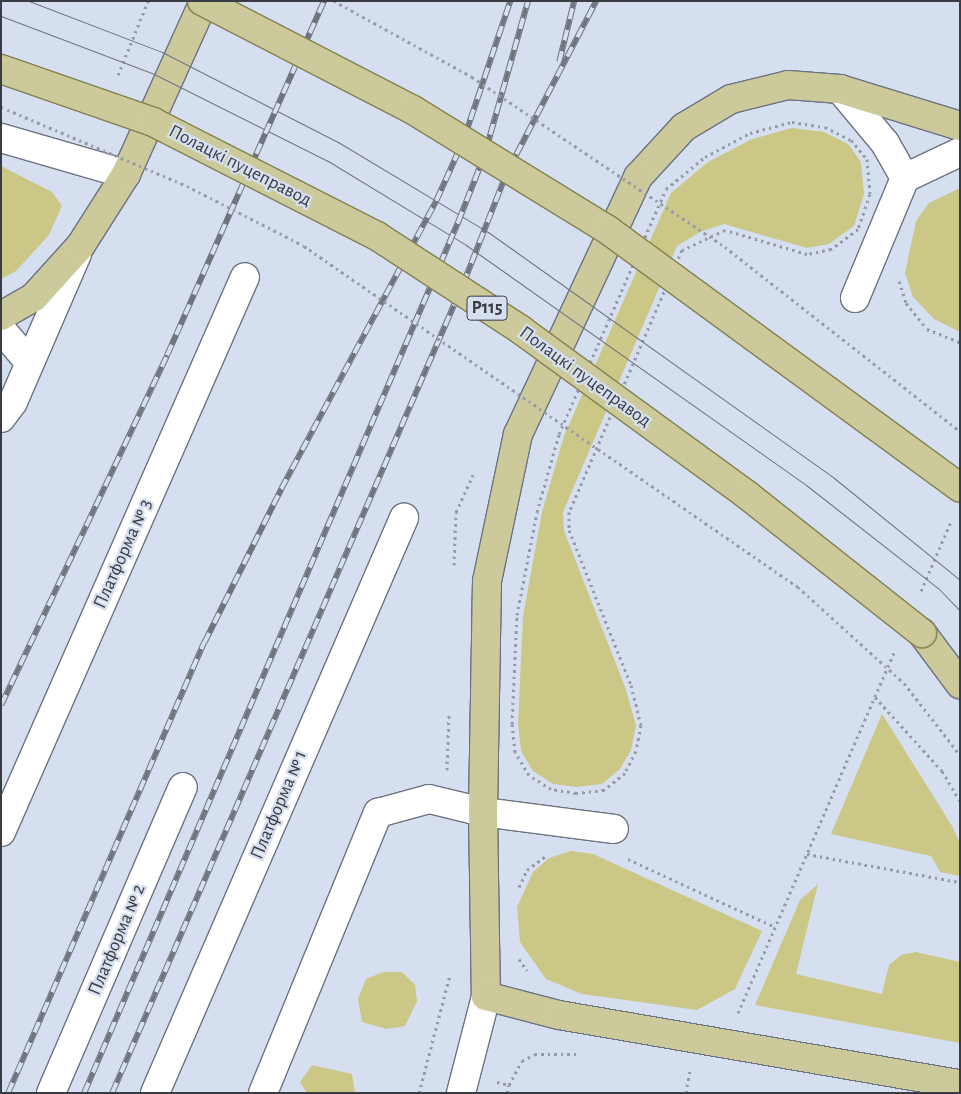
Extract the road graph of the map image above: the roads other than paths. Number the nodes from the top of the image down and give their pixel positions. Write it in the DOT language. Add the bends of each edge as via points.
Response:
graph roads {
  1 [pos="203,1"];
  2 [pos="1,69"];
  3 [pos="840,89"];
  4 [pos="960,126"];
  5 [pos="2,139"];
  6 [pos="960,152"];
  7 [pos="126,174"];
  8 [pos="905,178"];
  9 [pos="81,245"];
  10 [pos="245,277"];
  11 [pos="855,298"];
  12 [pos="1,316"];
  13 [pos="1,329"];
  14 [pos="28,360"];
  15 [pos="1,418"];
  16 [pos="958,499"];
  17 [pos="404,518"];
  18 [pos="960,684"];
  19 [pos="184,787"];
  20 [pos="483,812"];
  21 [pos="614,829"];
  22 [pos="1,832"];
  23 [pos="486,996"];
  24 [pos="463,1083"];
  25 [pos="960,1084"];
  26 [pos="51,1093"];
  27 [pos="155,1093"];
  28 [pos="263,1093"];
  1 -- 7 [label="main road"];
  1 -- 16 [label="main road, bridge" via="413,110 608,230"];
  2 -- 18 [label="main road, Полацкі пуцеправод / Р115, bridge" via="153,122 376,236 529,336 747,495 922,633"];
  3 -- 4 [label="main road"];
  3 -- 8 [label="street" via="885,142"];
  3 -- 20 [label="main road" via="788,84 730,99 684,127 638,177 518,434 487,581"];
  5 -- 7 [label="street"];
  6 -- 8 [label="street"];
  7 -- 9 [label="main road"];
  8 -- 11 [label="street"];
  9 -- 12 [label="main road" via="34,297"];
  9 -- 14 [label="street"];
  10 -- 22 [label="street, Платформа № 3"];
  13 -- 14 [label="street"];
  14 -- 15 [label="street" via="13,402"];
  17 -- 27 [label="street, Платформа № 1"];
  19 -- 26 [label="street, Платформа № 2"];
  20 -- 21 [label="street"];
  20 -- 23 [label="main road"];
  20 -- 28 [label="street" via="429,798 378,813"];
  23 -- 24 [label="street"];
  23 -- 25 [label="main road" via="559,1014"];
}
